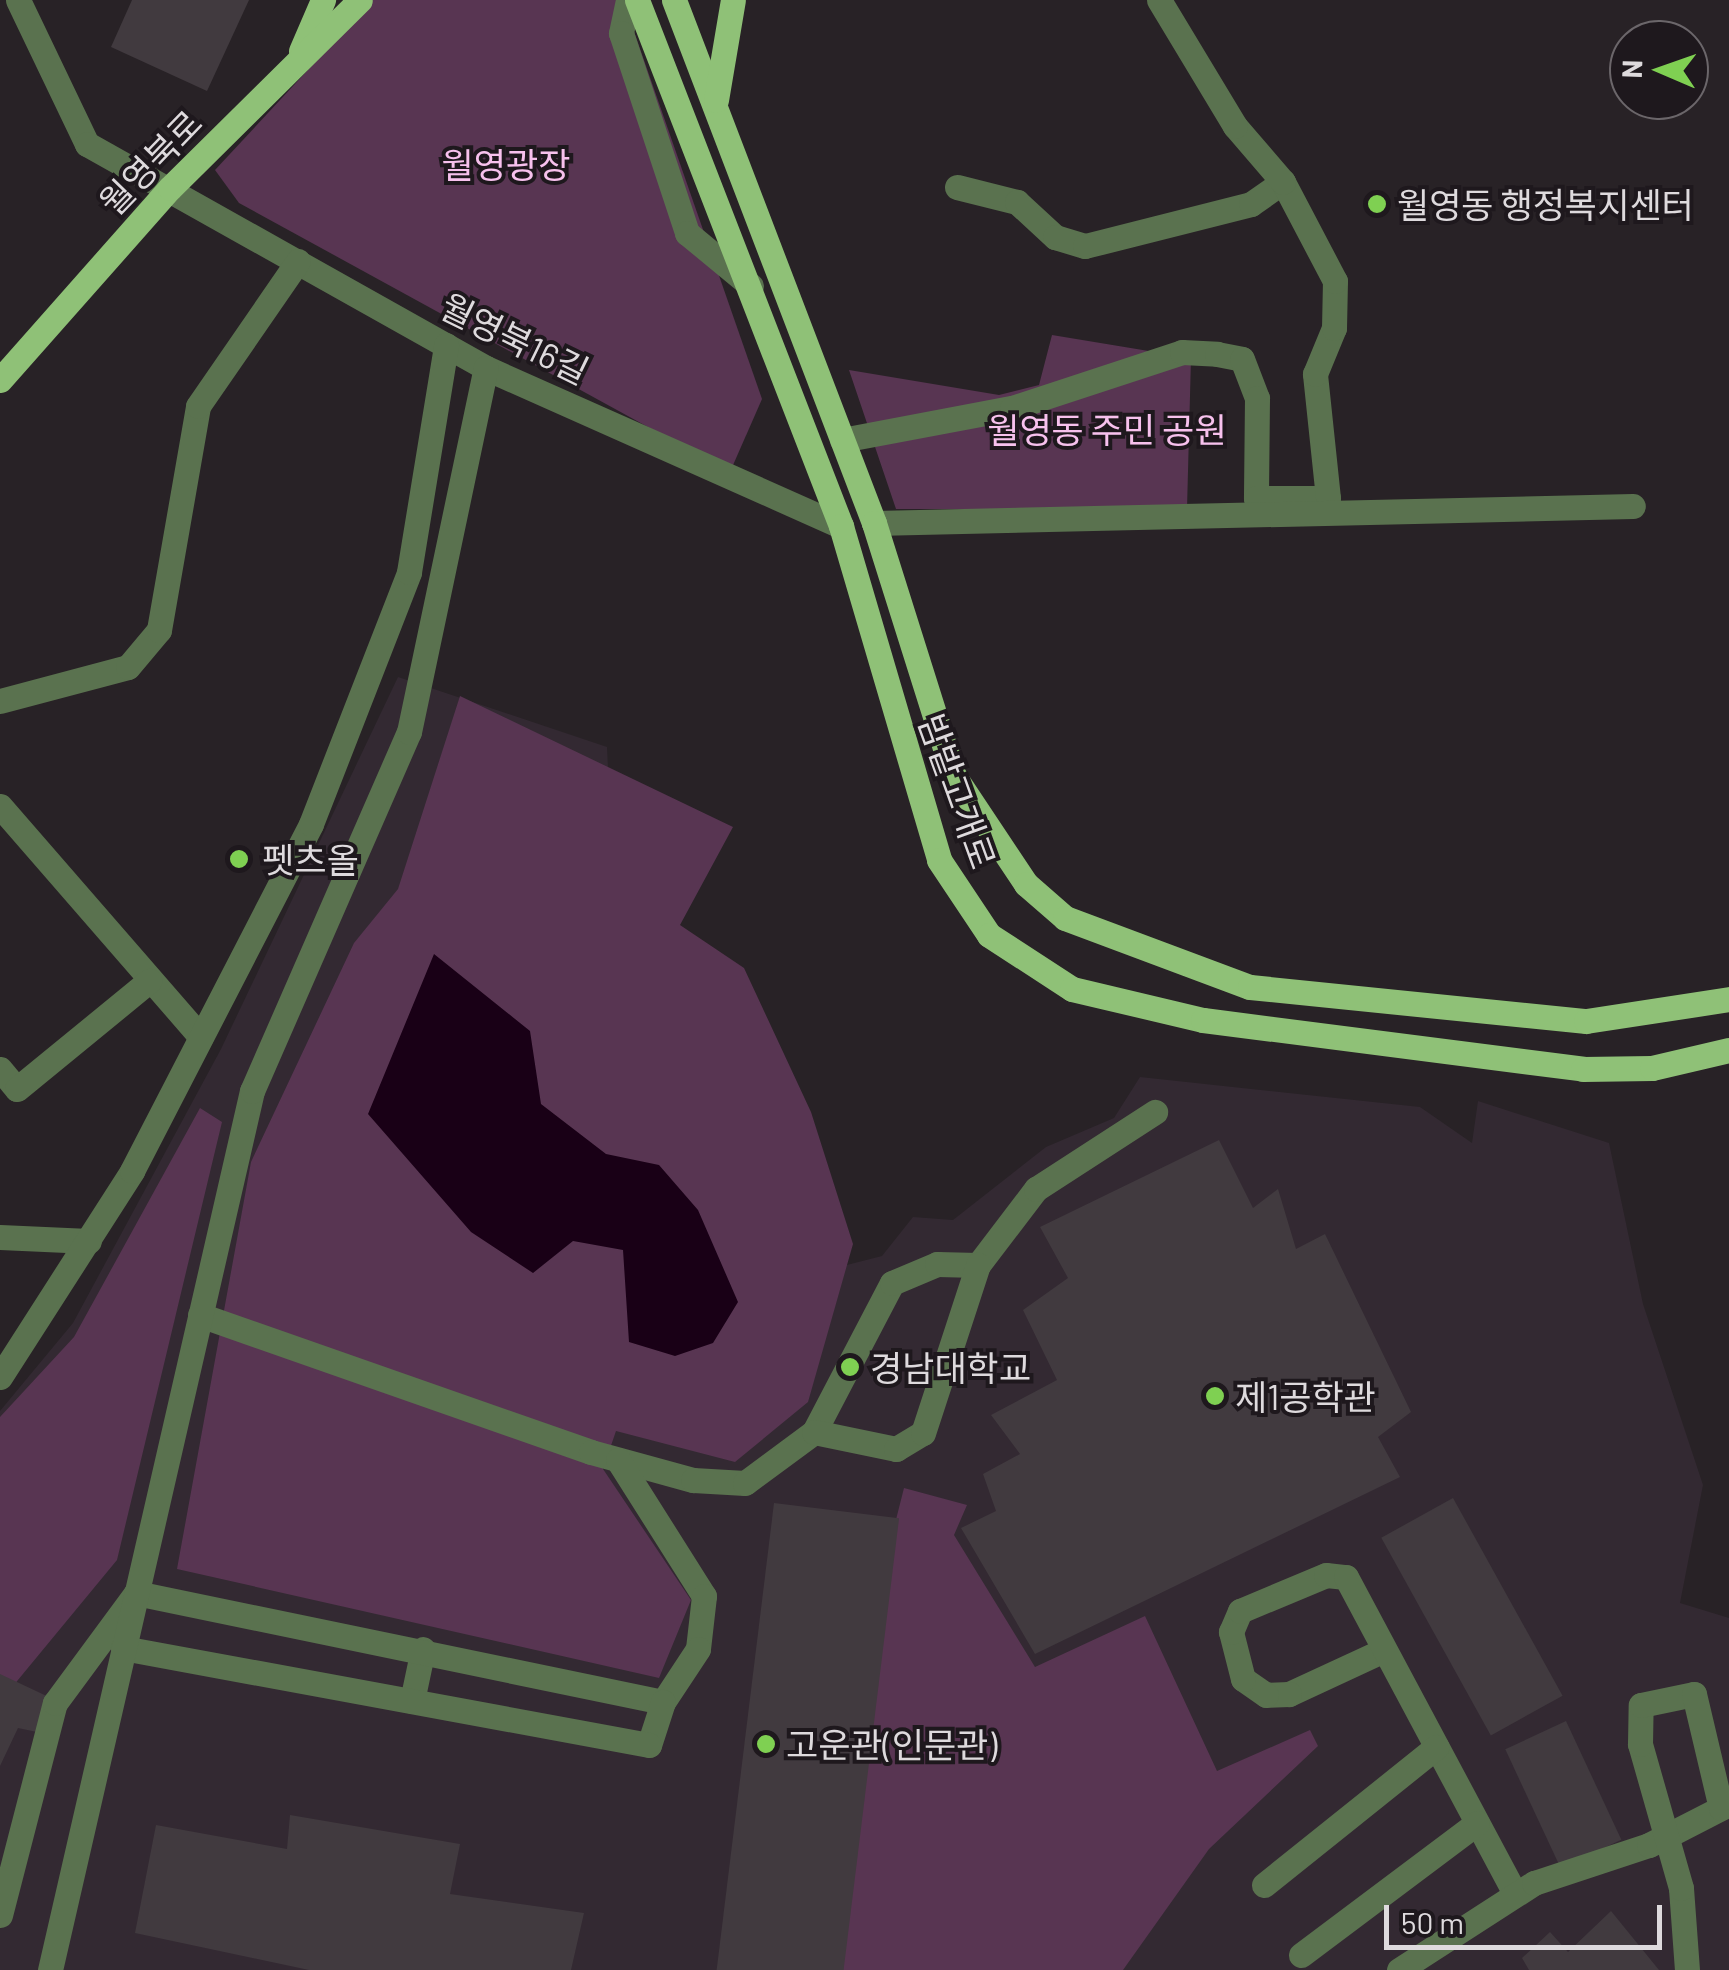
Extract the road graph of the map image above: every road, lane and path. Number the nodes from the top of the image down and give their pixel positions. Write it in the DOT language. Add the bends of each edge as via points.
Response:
graph roads {
  1 [pos="18,0"];
  2 [pos="322,0"];
  3 [pos="360,0"];
  4 [pos="628,0"];
  5 [pos="637,0"];
  6 [pos="674,0"];
  7 [pos="733,0"];
  8 [pos="1159,0"];
  9 [pos="296,63"];
  10 [pos="715,104"];
  11 [pos="1283,182"];
  12 [pos="957,187"];
  13 [pos="170,188"];
  14 [pos="298,261"];
  15 [pos="751,286"];
  16 [pos="446,345"];
  17 [pos="486,368"];
  18 [pos="0,380"];
  19 [pos="842,440"];
  20 [pos="1633,506"];
  21 [pos="874,523"];
  22 [pos="841,526"];
  23 [pos="0,701"];
  24 [pos="0,806"];
  25 [pos="149,982"];
  26 [pos="1729,999"];
  27 [pos="201,1037"];
  28 [pos="1729,1050"];
  29 [pos="5,1088"];
  30 [pos="1154,1112"];
  31 [pos="0,1237"];
  32 [pos="89,1242"];
  33 [pos="978,1266"];
  34 [pos="200,1316"];
  35 [pos="0,1378"];
  36 [pos="814,1432"];
  37 [pos="618,1460"];
  38 [pos="136,1592"];
  39 [pos="123,1648"];
  40 [pos="423,1649"];
  41 [pos="1384,1650"];
  42 [pos="412,1700"];
  43 [pos="663,1702"];
  44 [pos="1436,1748"];
  45 [pos="1725,1806"];
  46 [pos="1477,1823"];
  47 [pos="1668,1836"];
  48 [pos="1264,1885"];
  49 [pos="1515,1894"];
  50 [pos="0,1915"];
  51 [pos="1301,1955"];
  52 [pos="50,1970"];
  53 [pos="1399,1970"];
  54 [pos="1687,1970"];
  1 -- 13 [label="street, 월영북16길" via="87,144"];
  2 -- 9 [label="main road"];
  3 -- 9 [label="main road, 월영북로"];
  4 -- 15 [label="street" via="621,33 687,233"];
  5 -- 15 [label="main road, 밤밭고개로"];
  6 -- 10 [label="main road, 밤밭고개로"];
  7 -- 10 [label="main road"];
  8 -- 11 [label="street" via="1235,126"];
  9 -- 13 [label="main road, 월영북로"];
  10 -- 19 [label="main road, 밤밭고개로"];
  11 -- 12 [label="street" via="1251,204 1085,246 1056,238 1017,202"];
  11 -- 19 [label="street" via="1335,280 1334,328 1316,374 1328,498 1256,498 1257,398 1242,360 1217,354 1182,352 1012,408"];
  13 -- 14 [label="street, 월영북16길"];
  13 -- 18 [label="main road, 월영북로"];
  14 -- 16 [label="street, 월영북16길"];
  14 -- 23 [label="street" via="198,406 159,630 128,667"];
  15 -- 22 [label="main road, 밤밭고개로"];
  16 -- 17 [label="street, 월영북16길"];
  16 -- 27 [label="street" via="409,572 311,824"];
  17 -- 22 [label="street, 월영북16길"];
  17 -- 34 [label="street" via="409,732 252,1091"];
  19 -- 21 [label="main road, 밤밭고개로"];
  20 -- 21 [label="street"];
  21 -- 26 [label="main road, 밤밭고개로" via="954,776 1026,884 1065,918 1250,986 1586,1022"];
  22 -- 28 [label="main road, 밤밭고개로" via="938,860 989,935 1048,976 1203,1020 1583,1069 1652,1068"];
  24 -- 25 [label="street"];
  25 -- 27 [label="street"];
  25 -- 29 [label="street"];
  27 -- 32 [label="street"];
  30 -- 33 [label="street" via="1036,1189"];
  31 -- 32 [label="street"];
  32 -- 35 [label="street"];
  33 -- 36 [label="street" via="937,1264 876,1300"];
  33 -- 36 [label="street" via="923,1434 896,1449"];
  34 -- 37 [label="street"];
  34 -- 38 [label="street"];
  36 -- 37 [label="street" via="746,1483 693,1480"];
  37 -- 43 [label="street" via="704,1596 698,1648"];
  38 -- 39 [label="street"];
  38 -- 40 [label="street"];
  38 -- 50 [label="street" via="55,1703"];
  39 -- 42 [label="street"];
  39 -- 52 [label="street"];
  40 -- 42 [label="street"];
  40 -- 43 [label="street"];
  41 -- 41 [label="street" via="1289,1694 1266,1694 1244,1679 1231,1632 1240,1612 1337,1572"];
  41 -- 44 [label="street"];
  42 -- 43 [label="street" via="649,1745"];
  44 -- 46 [label="street"];
  44 -- 48 [label="street"];
  45 -- 47 [label="street"];
  45 -- 47 [label="street" via="1694,1694 1641,1705 1640,1744"];
  46 -- 49 [label="street"];
  46 -- 51 [label="street"];
  47 -- 49 [label="street"];
  47 -- 54 [label="street"];
  49 -- 53 [label="street"];
}
